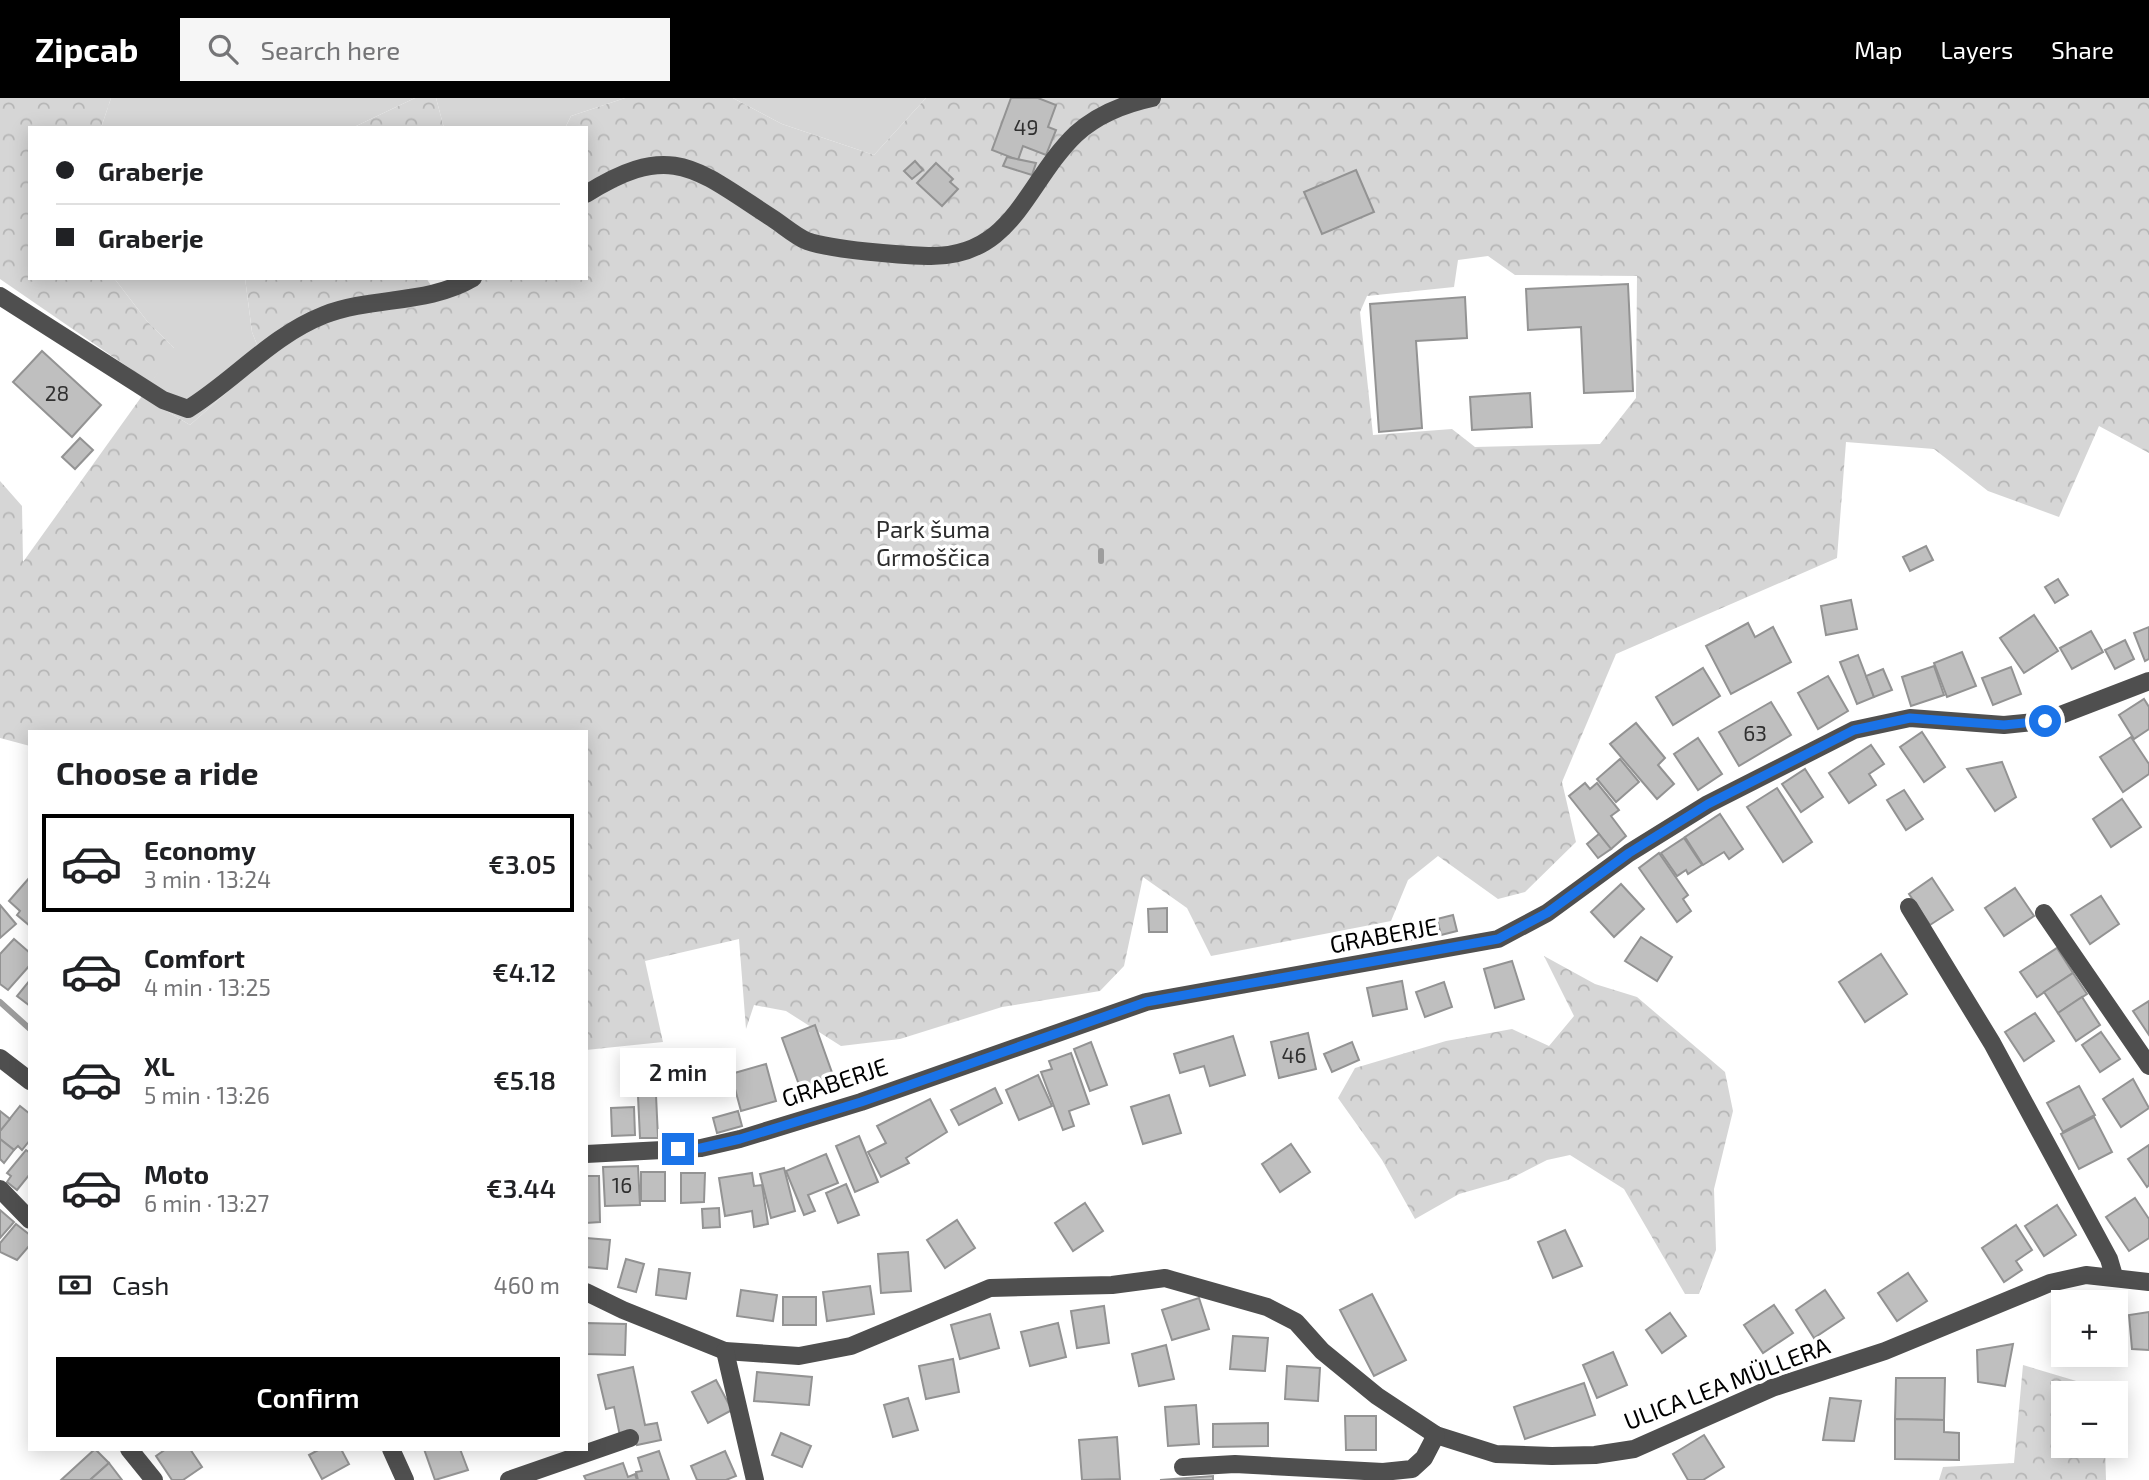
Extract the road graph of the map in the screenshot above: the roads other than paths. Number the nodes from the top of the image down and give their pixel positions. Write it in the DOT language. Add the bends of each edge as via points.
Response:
graph roads {
  1 [pos="1152,98"];
  2 [pos="588,193"];
  3 [pos="469,280"];
  4 [pos="0,296"];
  5 [pos="2149,681"];
  6 [pos="1909,907"];
  7 [pos="2044,913"];
  8 [pos="0,1058"];
  9 [pos="2149,1066"];
  10 [pos="28,1079"];
  11 [pos="588,1154"];
  12 [pos="0,1189"];
  13 [pos="28,1218"];
  14 [pos="2114,1276"];
  15 [pos="2149,1282"];
  16 [pos="588,1293"];
  17 [pos="725,1351"];
  18 [pos="1436,1435"];
  19 [pos="629,1438"];
  20 [pos="131,1451"];
  21 [pos="392,1451"];
  22 [pos="1183,1468"];
  23 [pos="154,1480"];
  24 [pos="405,1480"];
  25 [pos="509,1480"];
  26 [pos="755,1480"];
  1 -- 2 [label="street" via="1105,113 1077,134 999,232 970,252 931,256 807,241 697,172 669,163 616,175"];
  3 -- 4 [label="street" via="420,298 326,314 250,359 188,409 163,400"];
  5 -- 11 [label="street, GRABERJE" via="2045,721 2004,725 1910,718 1854,730 1708,804 1629,853 1547,913 1498,939 1146,1002 861,1102 740,1139 701,1148"];
  6 -- 14 [label="street" via="1992,1044"];
  7 -- 9 [label="street"];
  8 -- 10 [label="street"];
  12 -- 13 [label="street"];
  14 -- 15 [label="street, ULICA LEA MÜLLERA"];
  14 -- 18 [label="street, ULICA LEA MÜLLERA" via="2086,1275 2050,1283 1885,1351 1772,1388 1634,1449 1595,1455 1496,1454"];
  16 -- 17 [label="street, ULICA LEA MÜLLERA"];
  17 -- 18 [label="street, ULICA LEA MÜLLERA" via="799,1356 851,1346 990,1288 1112,1285 1164,1278 1267,1307 1296,1322 1322,1351 1377,1396"];
  17 -- 26 [label="street"];
  18 -- 22 [label="street" via="1412,1469 1382,1472 1235,1464"];
  19 -- 25 [label="street"];
  20 -- 23 [label="street"];
  21 -- 24 [label="street"];
}
